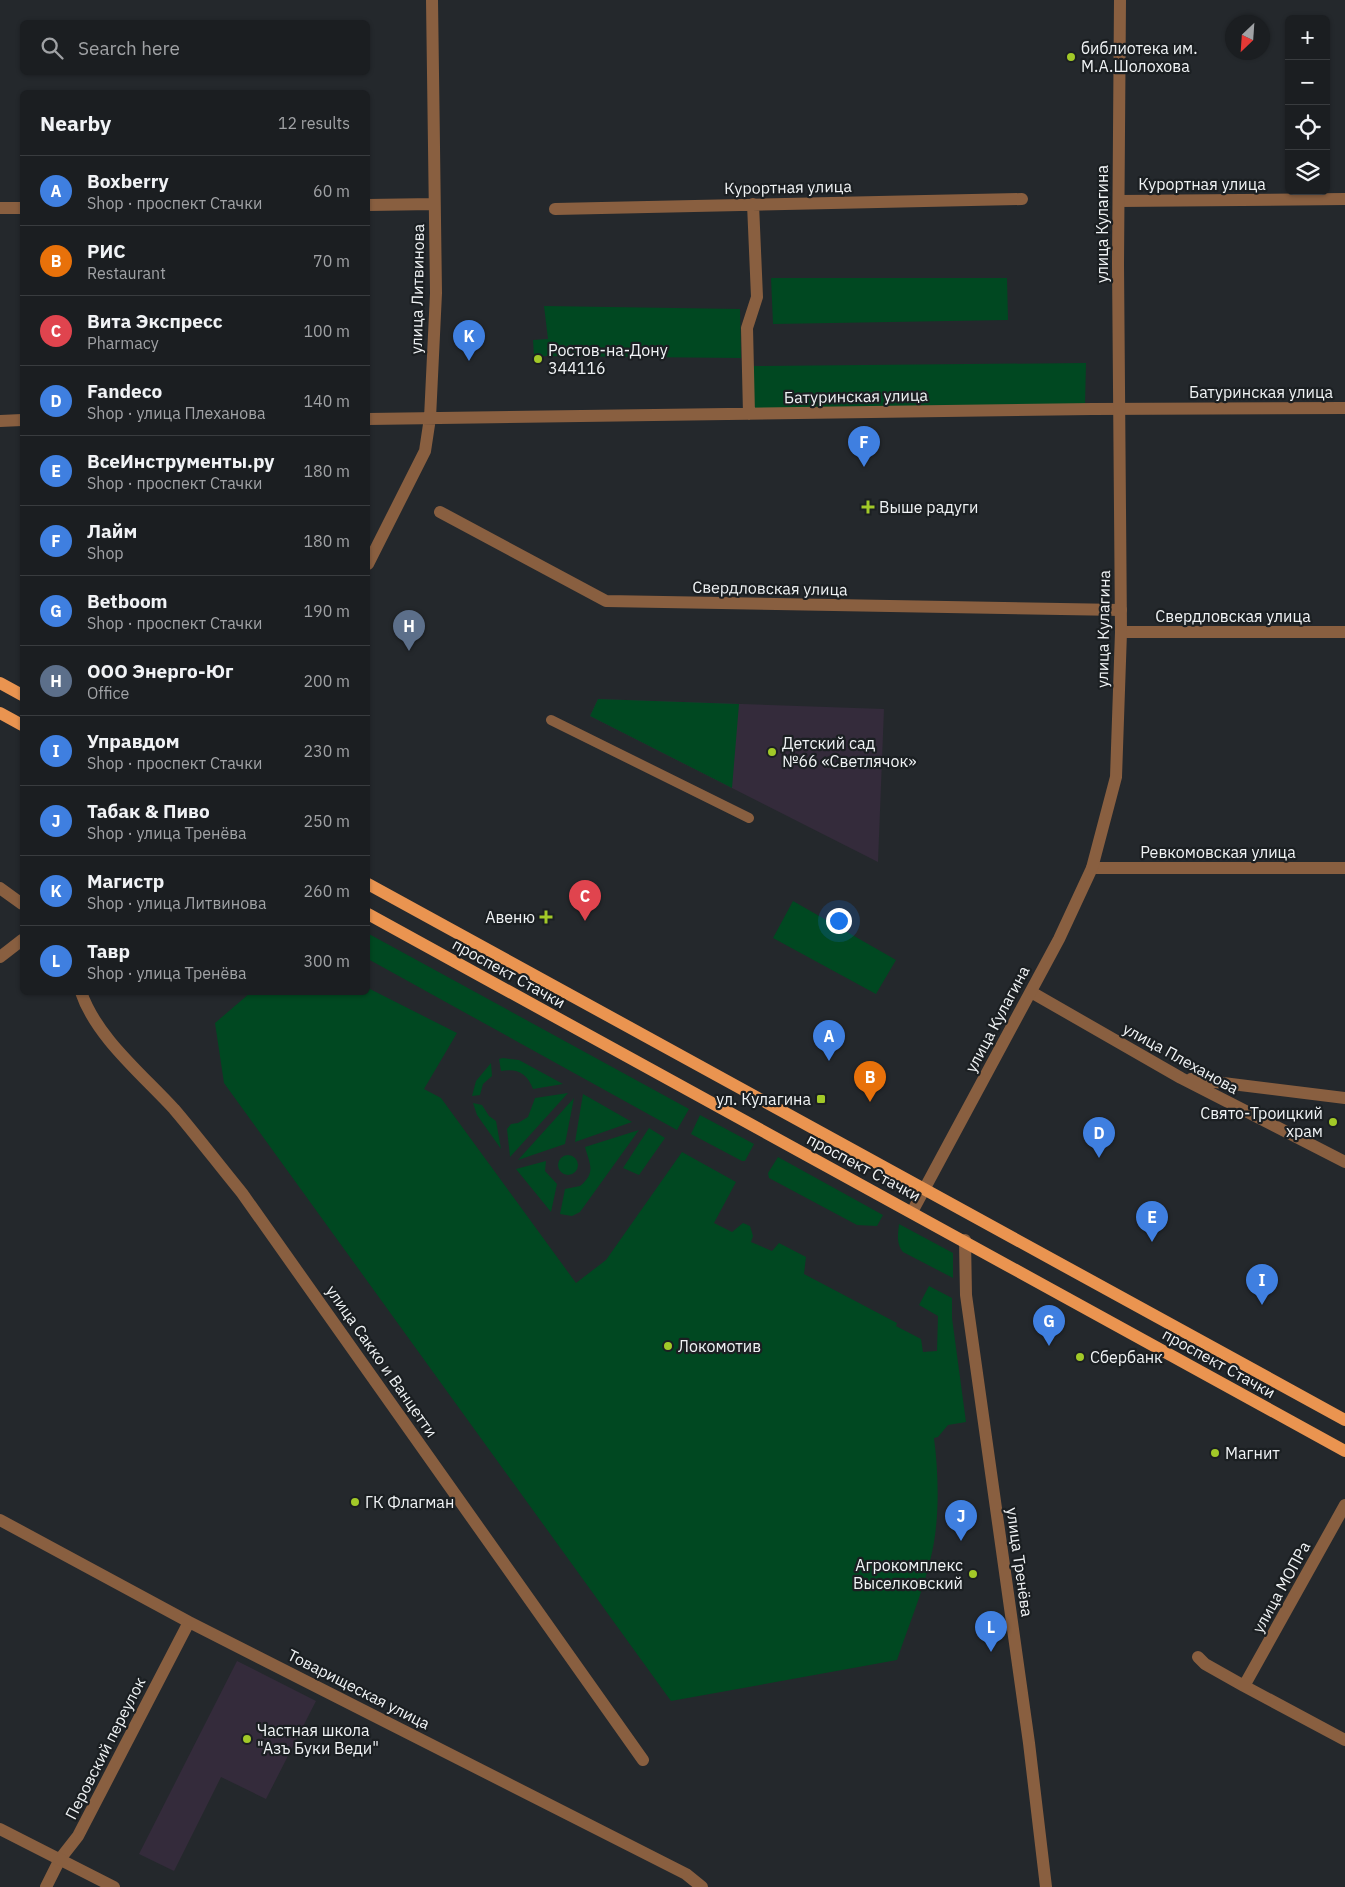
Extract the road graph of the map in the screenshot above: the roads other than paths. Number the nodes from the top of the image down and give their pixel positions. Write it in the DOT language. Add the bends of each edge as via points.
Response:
graph roads {
  1 [pos="432,0"];
  2 [pos="1120,0"];
  3 [pos="1022,199"];
  4 [pos="1345,199"];
  5 [pos="1119,201"];
  6 [pos="434,204"];
  7 [pos="753,204"];
  8 [pos="370,205"];
  9 [pos="0,208"];
  10 [pos="20,208"];
  11 [pos="555,209"];
  12 [pos="1345,408"];
  13 [pos="1120,409"];
  14 [pos="749,414"];
  15 [pos="430,418"];
  16 [pos="370,419"];
  17 [pos="20,420"];
  18 [pos="0,421"];
  19 [pos="440,512"];
  20 [pos="370,560"];
  21 [pos="1121,610"];
  22 [pos="1121,632"];
  23 [pos="1345,632"];
  24 [pos="0,684"];
  25 [pos="20,694"];
  26 [pos="0,713"];
  27 [pos="551,720"];
  28 [pos="20,725"];
  29 [pos="749,818"];
  30 [pos="1092,868"];
  31 [pos="1345,868"];
  32 [pos="370,885"];
  33 [pos="0,888"];
  34 [pos="20,903"];
  35 [pos="370,915"];
  36 [pos="20,941"];
  37 [pos="0,956"];
  38 [pos="1030,992"];
  39 [pos="82,995"];
  40 [pos="1181,1078"];
  41 [pos="1345,1098"];
  42 [pos="1345,1162"];
  43 [pos="925,1188"];
  44 [pos="912,1212"];
  45 [pos="965,1240"];
  46 [pos="1345,1420"];
  47 [pos="1345,1451"];
  48 [pos="1345,1505"];
  49 [pos="0,1520"];
  50 [pos="189,1622"];
  51 [pos="1198,1657"];
  52 [pos="1244,1686"];
  53 [pos="1345,1740"];
  54 [pos="643,1760"];
  55 [pos="0,1829"];
  56 [pos="60,1859"];
  57 [pos="46,1887"];
  58 [pos="114,1887"];
  59 [pos="702,1887"];
  60 [pos="1046,1887"];
  1 -- 6 [label="street, улица Литвинова"];
  2 -- 5 [label="street, улица Кулагина"];
  3 -- 7 [label="street, Курортная улица"];
  4 -- 5 [label="street, Курортная улица"];
  5 -- 13 [label="street, улица Кулагина"];
  6 -- 8 [label="street"];
  6 -- 15 [label="street, улица Литвинова" via="436,293"];
  7 -- 11 [label="street, Курортная улица"];
  7 -- 14 [label="street" via="757,296 747,328"];
  9 -- 10 [label="street"];
  12 -- 13 [label="street, Батуринская улица"];
  13 -- 14 [label="street, Батуринская улица"];
  13 -- 21 [label="street, улица Кулагина"];
  14 -- 15 [label="street, Батуринская улица"];
  15 -- 16 [label="street, Батуринская улица"];
  15 -- 20 [label="street, улица Литвинова" via="425,452"];
  17 -- 18 [label="street"];
  19 -- 21 [label="street, Свердловская улица" via="606,601"];
  21 -- 22 [label="street, улица Кулагина"];
  22 -- 23 [label="street, Свердловская улица"];
  22 -- 30 [label="street, улица Кулагина" via="1116,777"];
  24 -- 25 [label="main road"];
  26 -- 28 [label="main road"];
  27 -- 29 [label="street"];
  30 -- 31 [label="street, Ревкомовская улица"];
  30 -- 38 [label="street, улица Кулагина"];
  32 -- 43 [label="main road, проспект Стачки"];
  33 -- 34 [label="street"];
  35 -- 44 [label="main road, проспект Стачки"];
  36 -- 37 [label="street"];
  38 -- 40 [label="street, улица Плеханова"];
  38 -- 43 [label="street, улица Кулагина"];
  39 -- 54 [label="street, улица Сакко и Ванцетти" via="94,1020 106,1035 175,1111 242,1193"];
  40 -- 41 [label="street"];
  40 -- 42 [label="street, улица Плеханова"];
  43 -- 44 [label="street, улица Кулагина"];
  43 -- 46 [label="main road, проспект Стачки"];
  44 -- 45 [label="main road, проспект Стачки"];
  45 -- 47 [label="main road, проспект Стачки"];
  45 -- 60 [label="street, улица Тренёва" via="966,1295"];
  48 -- 52 [label="street, улица МОПРа"];
  49 -- 50 [label="street, Товарищеская улица"];
  50 -- 56 [label="street, Перовский переулок" via="78,1836"];
  50 -- 59 [label="street, Товарищеская улица" via="597,1827 686,1874"];
  51 -- 52 [label="street"];
  52 -- 53 [label="street"];
  55 -- 56 [label="street"];
  56 -- 57 [label="street, Перовский переулок"];
  56 -- 58 [label="street"];
}
